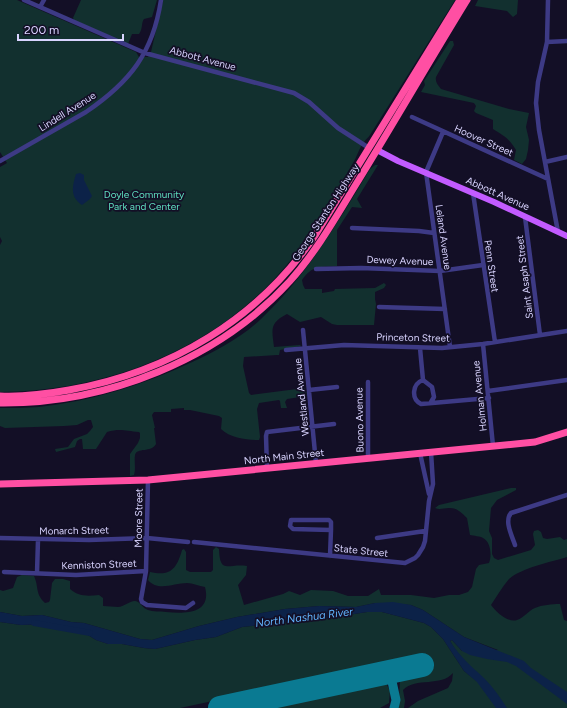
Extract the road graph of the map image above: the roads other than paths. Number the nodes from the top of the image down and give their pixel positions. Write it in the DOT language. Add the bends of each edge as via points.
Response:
graph roads {
  1 [pos="24,0"];
  2 [pos="44,0"];
  3 [pos="161,0"];
  4 [pos="459,0"];
  5 [pos="467,0"];
  6 [pos="548,0"];
  7 [pos="40,7"];
  8 [pos="567,41"];
  9 [pos="546,42"];
  10 [pos="145,53"];
  11 [pos="412,117"];
  12 [pos="443,132"];
  13 [pos="368,148"];
  14 [pos="377,150"];
  15 [pos="567,157"];
  16 [pos="0,161"];
  17 [pos="545,162"];
  18 [pos="426,172"];
  19 [pos="548,179"];
  20 [pos="473,193"];
  21 [pos="526,216"];
  22 [pos="352,228"];
  23 [pos="558,232"];
  24 [pos="434,233"];
  25 [pos="567,236"];
  26 [pos="483,265"];
  27 [pos="316,270"];
  28 [pos="440,271"];
  29 [pos="379,307"];
  30 [pos="445,309"];
  31 [pos="303,330"];
  32 [pos="567,331"];
  33 [pos="540,335"];
  34 [pos="494,342"];
  35 [pos="483,344"];
  36 [pos="450,347"];
  37 [pos="305,348"];
  38 [pos="420,348"];
  39 [pos="286,350"];
  40 [pos="423,380"];
  41 [pos="567,380"];
  42 [pos="368,382"];
  43 [pos="337,387"];
  44 [pos="310,390"];
  45 [pos="488,392"];
  46 [pos="0,396"];
  47 [pos="489,398"];
  48 [pos="431,402"];
  49 [pos="0,403"];
  50 [pos="334,424"];
  51 [pos="314,428"];
  52 [pos="567,432"];
  53 [pos="493,446"];
  54 [pos="431,452"];
  55 [pos="420,453"];
  56 [pos="368,458"];
  57 [pos="316,463"];
  58 [pos="267,468"];
  59 [pos="148,480"];
  60 [pos="0,484"];
  61 [pos="567,495"];
  62 [pos="430,496"];
  63 [pos="331,530"];
  64 [pos="426,531"];
  65 [pos="0,538"];
  66 [pos="148,538"];
  67 [pos="377,538"];
  68 [pos="38,540"];
  69 [pos="188,542"];
  70 [pos="194,542"];
  71 [pos="515,545"];
  72 [pos="330,556"];
  73 [pos="146,571"];
  74 [pos="4,572"];
  75 [pos="37,573"];
  76 [pos="193,603"];
  1 -- 7 [label="street, Abbott Avenue"];
  2 -- 7 [label="street"];
  3 -- 10 [label="street, Lindell Avenue"];
  4 -- 13 [label="highway, George Stanton Highway"];
  5 -- 14 [label="highway, George Stanton Highway"];
  6 -- 9 [label="street"];
  7 -- 10 [label="street, Abbott Avenue"];
  8 -- 9 [label="street"];
  9 -- 17 [label="street" via="536,99"];
  10 -- 13 [label="street, Abbott Avenue" via="294,93"];
  10 -- 16 [label="street, Lindell Avenue" via="128,77 98,104"];
  11 -- 12 [label="street, Hoover Street"];
  12 -- 18 [label="street"];
  12 -- 19 [label="street, Hoover Street"];
  13 -- 46 [label="highway, George Stanton Highway" via="299,259 274,287 221,330 162,362 119,378 38,395"];
  14 -- 18 [label="main road, Abbott Avenue"];
  14 -- 49 [label="highway, George Stanton Highway" via="303,266 262,307 222,338 165,369 105,389 39,401"];
  15 -- 17 [label="street"];
  17 -- 19 [label="street"];
  18 -- 20 [label="main road, Abbott Avenue"];
  18 -- 24 [label="street, Leland Avenue"];
  19 -- 23 [label="street"];
  20 -- 21 [label="main road, Abbott Avenue"];
  20 -- 26 [label="street, Penn Street"];
  21 -- 23 [label="main road, Abbott Avenue"];
  21 -- 33 [label="street, Saint Asaph Street"];
  22 -- 24 [label="street"];
  23 -- 25 [label="main road, Abbott Avenue"];
  24 -- 28 [label="street, Leland Avenue"];
  26 -- 28 [label="street, Dewey Avenue"];
  26 -- 34 [label="street, Penn Street"];
  27 -- 28 [label="street, Dewey Avenue" via="362,268"];
  28 -- 30 [label="street, Leland Avenue"];
  29 -- 30 [label="street"];
  30 -- 36 [label="street, Leland Avenue"];
  31 -- 37 [label="street, Westland Avenue"];
  32 -- 33 [label="street, Princeton Street"];
  33 -- 34 [label="street, Princeton Street"];
  34 -- 35 [label="street, Princeton Street"];
  35 -- 36 [label="street, Princeton Street"];
  35 -- 45 [label="street, Holman Avenue"];
  36 -- 38 [label="street, Princeton Street"];
  37 -- 38 [label="street, Princeton Street" via="351,345"];
  37 -- 39 [label="street, Princeton Street"];
  37 -- 44 [label="street, Westland Avenue"];
  38 -- 40 [label="street"];
  40 -- 48 [label="street" via="434,390"];
  40 -- 48 [label="street" via="416,384 414,397 421,404"];
  41 -- 45 [label="street"];
  42 -- 56 [label="street, Buono Avenue"];
  43 -- 44 [label="street"];
  44 -- 51 [label="street, Westland Avenue"];
  45 -- 47 [label="street, Holman Avenue"];
  47 -- 48 [label="street"];
  47 -- 53 [label="street, Holman Avenue"];
  50 -- 51 [label="street"];
  51 -- 57 [label="street, Westland Avenue"];
  51 -- 58 [label="street" via="267,433"];
  52 -- 53 [label="highway, North Main Street" via="535,442"];
  53 -- 54 [label="highway, North Main Street"];
  54 -- 55 [label="highway, North Main Street"];
  54 -- 62 [label="street, State Street" via="433,475"];
  55 -- 56 [label="highway, North Main Street"];
  55 -- 62 [label="street"];
  56 -- 57 [label="highway, North Main Street"];
  57 -- 58 [label="highway, North Main Street"];
  58 -- 59 [label="highway, North Main Street"];
  59 -- 60 [label="highway, North Main Street"];
  59 -- 66 [label="street, Moore Street"];
  61 -- 71 [label="street" via="512,513 508,521"];
  62 -- 64 [label="street, State Street"];
  63 -- 63 [label="street" via="332,522 329,520 291,520 290,526 293,529"];
  63 -- 72 [label="street"];
  64 -- 67 [label="street"];
  64 -- 72 [label="street, State Street" via="421,551 405,563"];
  65 -- 68 [label="street, Monarch Street"];
  66 -- 68 [label="street, Monarch Street"];
  66 -- 69 [label="street"];
  66 -- 73 [label="street, Moore Street"];
  68 -- 75 [label="street"];
  70 -- 72 [label="street, State Street"];
  73 -- 75 [label="street, Kenniston Street" via="76,575"];
  73 -- 76 [label="street, Moore Street" via="142,603 186,608"];
  74 -- 75 [label="street, Kenniston Street"];
}
